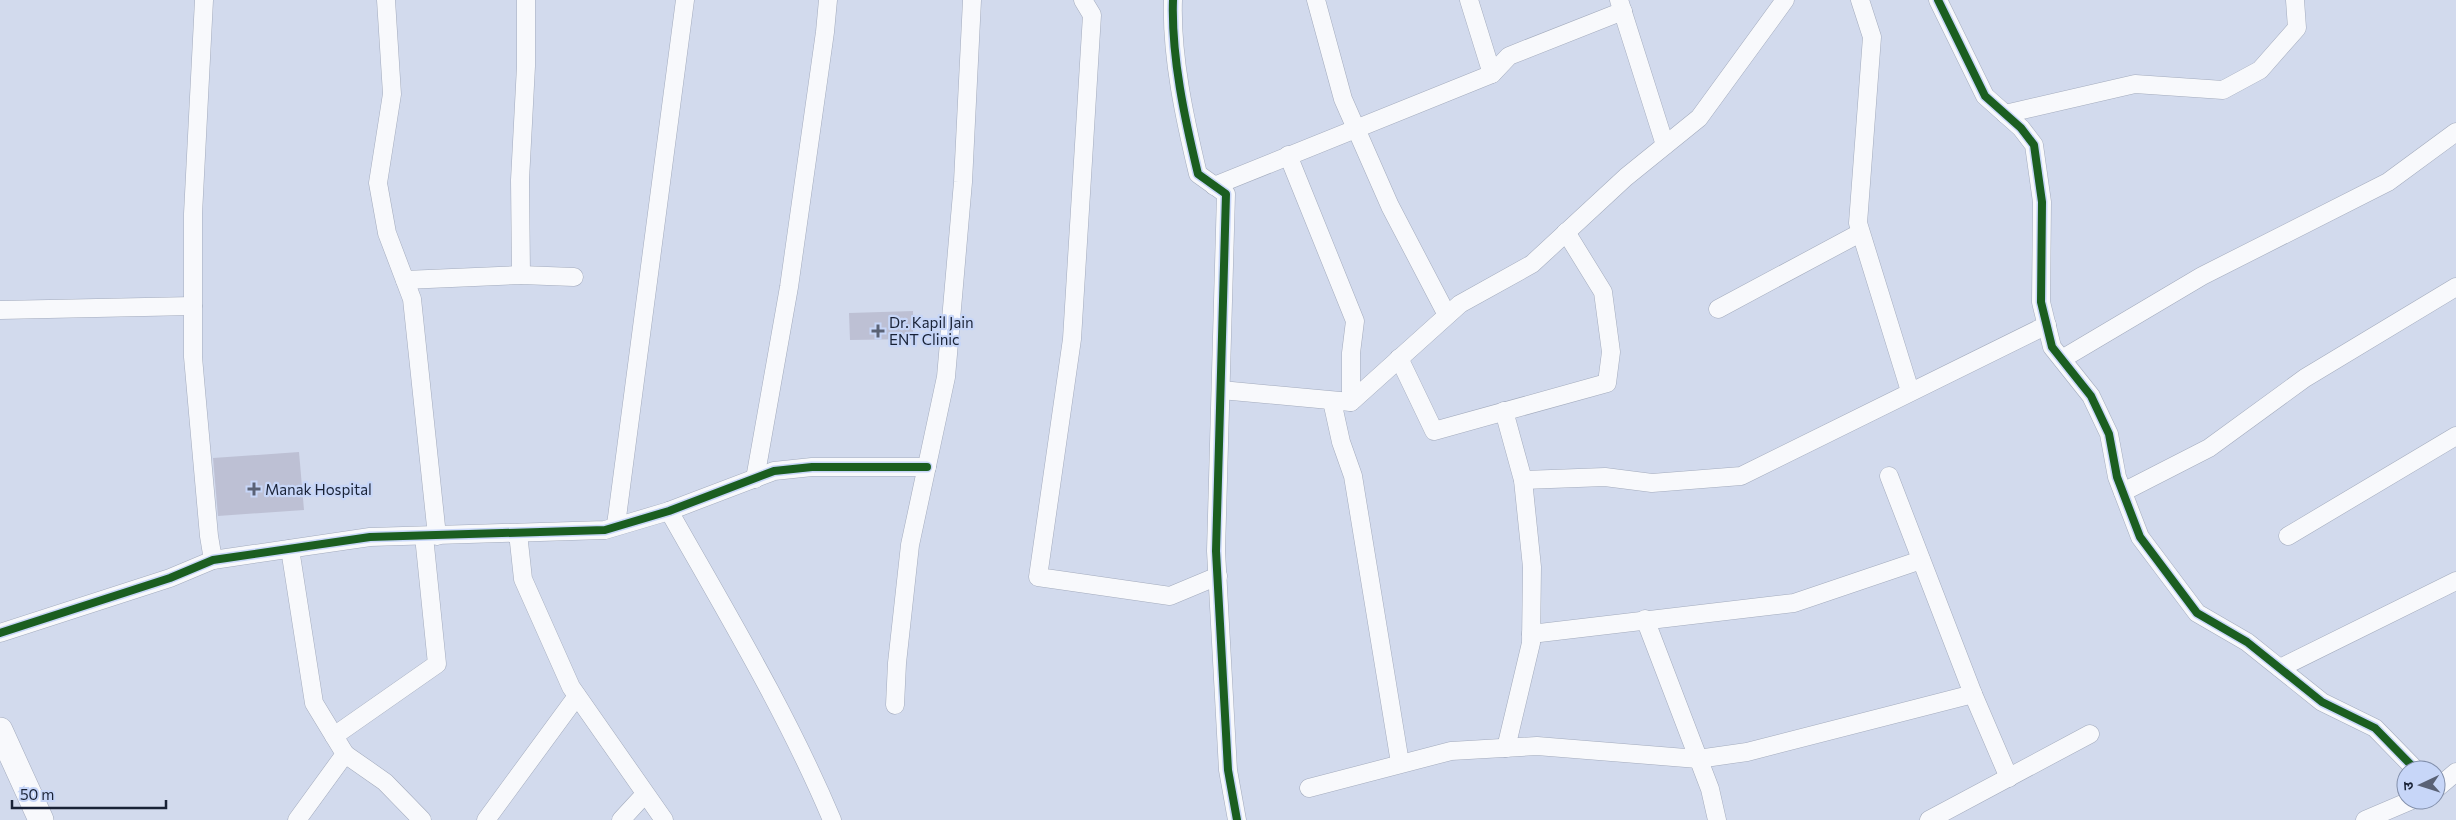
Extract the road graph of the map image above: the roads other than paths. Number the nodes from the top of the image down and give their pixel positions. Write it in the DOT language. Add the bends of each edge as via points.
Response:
graph roads {
  1 [pos="204,0"];
  2 [pos="386,0"];
  3 [pos="526,0"];
  4 [pos="685,0"];
  5 [pos="828,0"];
  6 [pos="972,0"];
  7 [pos="1083,0"];
  8 [pos="1173,0"];
  9 [pos="1316,0"];
  10 [pos="1469,0"];
  11 [pos="1785,0"];
  12 [pos="1860,0"];
  13 [pos="1938,0"];
  14 [pos="2295,0"];
  15 [pos="1621,6"];
  16 [pos="1492,74"];
  17 [pos="2005,114"];
  18 [pos="1356,128"];
  19 [pos="2456,132"];
  20 [pos="1665,145"];
  21 [pos="1288,155"];
  22 [pos="1214,186"];
  23 [pos="1566,232"];
  24 [pos="1860,232"];
  25 [pos="521,275"];
  26 [pos="574,278"];
  27 [pos="405,280"];
  28 [pos="2456,287"];
  29 [pos="193,306"];
  30 [pos="1718,309"];
  31 [pos="0,310"];
  32 [pos="1447,315"];
  33 [pos="2047,325"];
  34 [pos="1399,358"];
  35 [pos="2062,359"];
  36 [pos="1221,390"];
  37 [pos="1910,391"];
  38 [pos="1332,400"];
  39 [pos="1351,402"];
  40 [pos="1504,411"];
  41 [pos="2456,436"];
  42 [pos="927,467"];
  43 [pos="1888,476"];
  44 [pos="756,479"];
  45 [pos="1523,480"];
  46 [pos="2122,492"];
  47 [pos="669,511"];
  48 [pos="616,525"];
  49 [pos="518,533"];
  50 [pos="431,536"];
  51 [pos="2288,536"];
  52 [pos="290,549"];
  53 [pos="213,560"];
  54 [pos="1921,560"];
  55 [pos="1218,576"];
  56 [pos="2456,581"];
  57 [pos="1645,619"];
  58 [pos="0,633"];
  59 [pos="1531,634"];
  60 [pos="2280,668"];
  61 [pos="1973,694"];
  62 [pos="577,696"];
  63 [pos="895,705"];
  64 [pos="0,730"];
  65 [pos="2090,734"];
  66 [pos="334,736"];
  67 [pos="1506,748"];
  68 [pos="345,754"];
  69 [pos="1698,759"];
  70 [pos="2406,760"];
  71 [pos="1400,763"];
  72 [pos="2456,772"];
  73 [pos="2009,778"];
  74 [pos="2446,780"];
  75 [pos="1309,788"];
  76 [pos="645,794"];
  77 [pos="2396,807"];
  78 [pos="41,820"];
  79 [pos="297,820"];
  80 [pos="422,820"];
  81 [pos="486,820"];
  82 [pos="621,820"];
  83 [pos="664,820"];
  84 [pos="832,820"];
  85 [pos="1238,820"];
  86 [pos="1717,820"];
  87 [pos="1929,820"];
  88 [pos="2365,820"];
  1 -- 29 [label="street" via="193,214"];
  2 -- 27 [label="street" via="392,94 378,183 387,233"];
  3 -- 25 [label="street" via="520,180"];
  4 -- 48 [label="street"];
  5 -- 44 [label="street" via="790,278"];
  6 -- 42 [label="street" via="963,182 946,377"];
  7 -- 55 [label="street" via="1092,15 1072,339 1038,577 1170,596"];
  8 -- 22 [label="street" via="1172,22 1186,125 1198,174"];
  9 -- 18 [label="street" via="1343,100"];
  10 -- 16 [label="street"];
  11 -- 20 [label="street" via="1699,118"];
  12 -- 24 [label="street" via="1872,38 1858,223"];
  13 -- 17 [label="street" via="1985,96"];
  14 -- 17 [label="street" via="2297,28 2260,70 2224,90 2135,84"];
  15 -- 16 [label="street" via="1509,56"];
  15 -- 20 [label="street"];
  16 -- 18 [label="street"];
  17 -- 33 [label="street" via="2022,128 2034,145 2042,202 2041,302"];
  18 -- 21 [label="street"];
  18 -- 32 [label="street" via="1390,206"];
  19 -- 35 [label="street" via="2388,182 2202,276"];
  20 -- 23 [label="street"];
  21 -- 22 [label="street"];
  21 -- 39 [label="street" via="1355,321"];
  22 -- 36 [label="street" via="1226,194"];
  23 -- 32 [label="street" via="1532,264 1460,304"];
  23 -- 40 [label="street" via="1603,292 1611,352 1607,384"];
  24 -- 30 [label="street"];
  24 -- 37 [label="street"];
  25 -- 26 [label="street"];
  25 -- 27 [label="street"];
  27 -- 50 [label="street" via="412,299"];
  28 -- 46 [label="street" via="2304,378 2209,448"];
  29 -- 31 [label="street"];
  29 -- 53 [label="street" via="193,356"];
  32 -- 34 [label="street"];
  33 -- 35 [label="street" via="2052,347"];
  33 -- 37 [label="street"];
  34 -- 39 [label="street"];
  34 -- 40 [label="street" via="1434,431"];
  35 -- 46 [label="street" via="2091,396 2109,434"];
  36 -- 38 [label="street"];
  36 -- 55 [label="street"];
  37 -- 45 [label="street" via="1741,476 1652,483 1605,477"];
  38 -- 39 [label="street"];
  38 -- 71 [label="street" via="1341,442 1353,476"];
  40 -- 45 [label="street"];
  41 -- 51 [label="street"];
  42 -- 44 [label="street" via="812,467 774,471"];
  42 -- 63 [label="street" via="910,545"];
  43 -- 54 [label="street"];
  44 -- 47 [label="street"];
  45 -- 59 [label="street" via="1532,567"];
  46 -- 60 [label="street" via="2140,537 2197,613 2248,642"];
  47 -- 48 [label="street"];
  47 -- 84 [label="street" via="812,773"];
  48 -- 49 [label="street" via="605,530"];
  49 -- 50 [label="street"];
  49 -- 62 [label="street" via="524,579"];
  50 -- 52 [label="street" via="370,537"];
  50 -- 66 [label="street" via="437,664"];
  52 -- 53 [label="street"];
  52 -- 66 [label="street" via="314,703"];
  53 -- 58 [label="street" via="170,578"];
  54 -- 57 [label="street" via="1794,603"];
  54 -- 61 [label="street"];
  55 -- 85 [label="street" via="1228,770"];
  56 -- 60 [label="street"];
  57 -- 59 [label="street"];
  57 -- 69 [label="street"];
  59 -- 67 [label="street"];
  60 -- 70 [label="street" via="2322,702 2375,728"];
  61 -- 69 [label="street" via="1746,752"];
  61 -- 73 [label="street"];
  62 -- 76 [label="street"];
  62 -- 81 [label="street"];
  64 -- 78 [label="street"];
  65 -- 73 [label="street"];
  66 -- 68 [label="street"];
  67 -- 69 [label="street" via="1537,746"];
  67 -- 71 [label="street" via="1451,751"];
  68 -- 79 [label="street"];
  68 -- 80 [label="street" via="385,782"];
  69 -- 86 [label="street" via="1710,788"];
  71 -- 75 [label="street"];
  72 -- 74 [label="street"];
  73 -- 87 [label="street"];
  76 -- 82 [label="street"];
  76 -- 83 [label="street"];
  77 -- 88 [label="street"];
}
